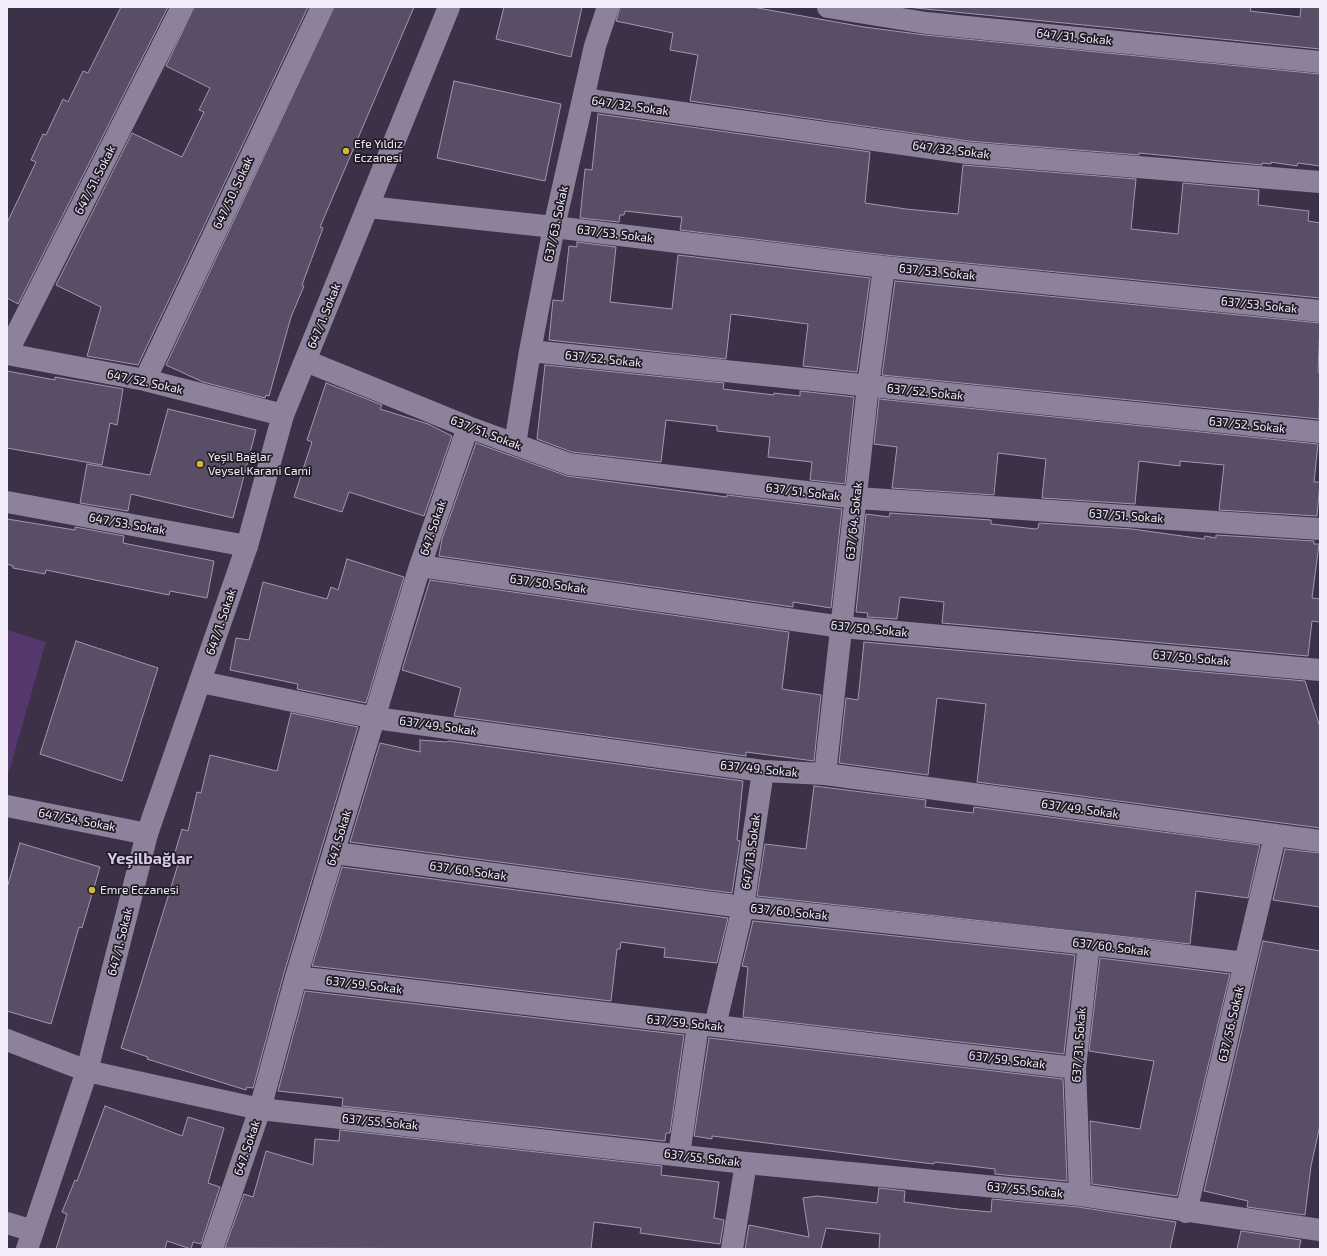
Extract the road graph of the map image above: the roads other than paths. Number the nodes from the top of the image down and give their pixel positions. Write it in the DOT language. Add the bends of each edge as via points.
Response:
graph roads {
  1 [pos="182,7"];
  2 [pos="322,7"];
  3 [pos="449,7"];
  4 [pos="608,7"];
  5 [pos="828,7"];
  6 [pos="1320,62"];
  7 [pos="584,99"];
  8 [pos="1320,182"];
  9 [pos="368,207"];
  10 [pos="554,227"];
  11 [pos="884,267"];
  12 [pos="1320,311"];
  13 [pos="530,351"];
  14 [pos="7,353"];
  15 [pos="306,361"];
  16 [pos="145,380"];
  17 [pos="868,386"];
  18 [pos="283,415"];
  19 [pos="468,427"];
  20 [pos="1320,432"];
  21 [pos="516,444"];
  22 [pos="857,498"];
  23 [pos="7,502"];
  24 [pos="1320,529"];
  25 [pos="247,546"];
  26 [pos="420,566"];
  27 [pos="842,627"];
  28 [pos="1320,670"];
  29 [pos="201,682"];
  30 [pos="375,718"];
  31 [pos="763,771"];
  32 [pos="825,774"];
  33 [pos="7,806"];
  34 [pos="147,834"];
  35 [pos="1274,836"];
  36 [pos="1320,841"];
  37 [pos="334,853"];
  38 [pos="743,907"];
  39 [pos="1089,944"];
  40 [pos="1245,963"];
  41 [pos="296,977"];
  42 [pos="707,1025"];
  43 [pos="7,1040"];
  44 [pos="1075,1068"];
  45 [pos="87,1071"];
  46 [pos="260,1109"];
  47 [pos="679,1155"];
  48 [pos="746,1163"];
  49 [pos="1080,1195"];
  50 [pos="1186,1212"];
  51 [pos="7,1223"];
  52 [pos="1320,1230"];
  53 [pos="30,1240"];
  54 [pos="212,1249"];
  55 [pos="732,1249"];
  1 -- 14 [label="street, 647/51. Sokak"];
  2 -- 16 [label="street, 647/50. Sokak"];
  3 -- 9 [label="street, 647/1. Sokak"];
  4 -- 7 [label="street, 637/63. Sokak" via="595,46"];
  5 -- 6 [label="street, 647/31. Sokak" via="926,23"];
  7 -- 8 [label="street, 647/32. Sokak" via="966,154"];
  7 -- 10 [label="street, 637/63. Sokak"];
  9 -- 10 [label="street, 637/53. Sokak"];
  9 -- 15 [label="street, 647/1. Sokak"];
  10 -- 11 [label="street, 637/53. Sokak"];
  10 -- 13 [label="street, 637/63. Sokak"];
  11 -- 12 [label="street, 637/53. Sokak"];
  11 -- 17 [label="street, 637/64. Sokak"];
  13 -- 17 [label="street, 637/52. Sokak"];
  13 -- 21 [label="street, 637/63. Sokak"];
  14 -- 16 [label="street, 647/52. Sokak"];
  15 -- 18 [label="street, 647/1. Sokak"];
  15 -- 19 [label="street, 637/51. Sokak"];
  16 -- 18 [label="street, 647/52. Sokak"];
  17 -- 20 [label="street, 637/52. Sokak"];
  17 -- 22 [label="street, 637/64. Sokak"];
  18 -- 25 [label="street, 647/1. Sokak"];
  19 -- 21 [label="street, 637/51. Sokak"];
  19 -- 26 [label="street, 647. Sokak"];
  21 -- 22 [label="street, 637/51. Sokak" via="570,464"];
  22 -- 24 [label="street, 637/51. Sokak"];
  22 -- 27 [label="street, 637/64. Sokak"];
  23 -- 25 [label="street, 647/53. Sokak"];
  25 -- 29 [label="street, 647/1. Sokak"];
  26 -- 27 [label="street, 637/50. Sokak"];
  26 -- 30 [label="street, 647. Sokak"];
  27 -- 28 [label="street, 637/50. Sokak"];
  27 -- 32 [label="street, 637/64. Sokak"];
  29 -- 30 [label="street, 637/49. Sokak"];
  29 -- 34 [label="street, 647/1. Sokak"];
  30 -- 31 [label="street, 637/49. Sokak"];
  30 -- 37 [label="street, 647. Sokak"];
  31 -- 32 [label="street, 637/49. Sokak"];
  31 -- 38 [label="street, 647/13. Sokak"];
  32 -- 35 [label="street, 637/49. Sokak"];
  33 -- 34 [label="street, 647/54. Sokak"];
  34 -- 45 [label="street, 647/1. Sokak"];
  35 -- 36 [label="street, 637/49. Sokak"];
  35 -- 40 [label="street, 637/56. Sokak"];
  37 -- 38 [label="street, 637/60. Sokak"];
  37 -- 41 [label="street, 647. Sokak"];
  38 -- 39 [label="street, 637/60. Sokak"];
  38 -- 42 [label="street, 647/13. Sokak"];
  39 -- 40 [label="street, 637/60. Sokak"];
  39 -- 44 [label="street, 637/31. Sokak"];
  40 -- 50 [label="street, 637/56. Sokak"];
  41 -- 42 [label="street, 637/59. Sokak"];
  41 -- 46 [label="street, 647. Sokak"];
  42 -- 44 [label="street, 637/59. Sokak"];
  42 -- 47 [label="street, 647/13. Sokak"];
  43 -- 45 [label="street, 637/55. Sokak"];
  44 -- 49 [label="street, 637/31. Sokak"];
  45 -- 46 [label="street, 637/55. Sokak"];
  45 -- 53 [label="street, 647/1. Sokak"];
  46 -- 47 [label="street, 637/55. Sokak"];
  46 -- 54 [label="street, 647. Sokak"];
  47 -- 48 [label="street, 637/55. Sokak"];
  48 -- 49 [label="street, 637/55. Sokak"];
  48 -- 55 [label="street"];
  49 -- 50 [label="street, 637/55. Sokak"];
  50 -- 52 [label="street, 637/55. Sokak"];
  51 -- 53 [label="street"];
}
